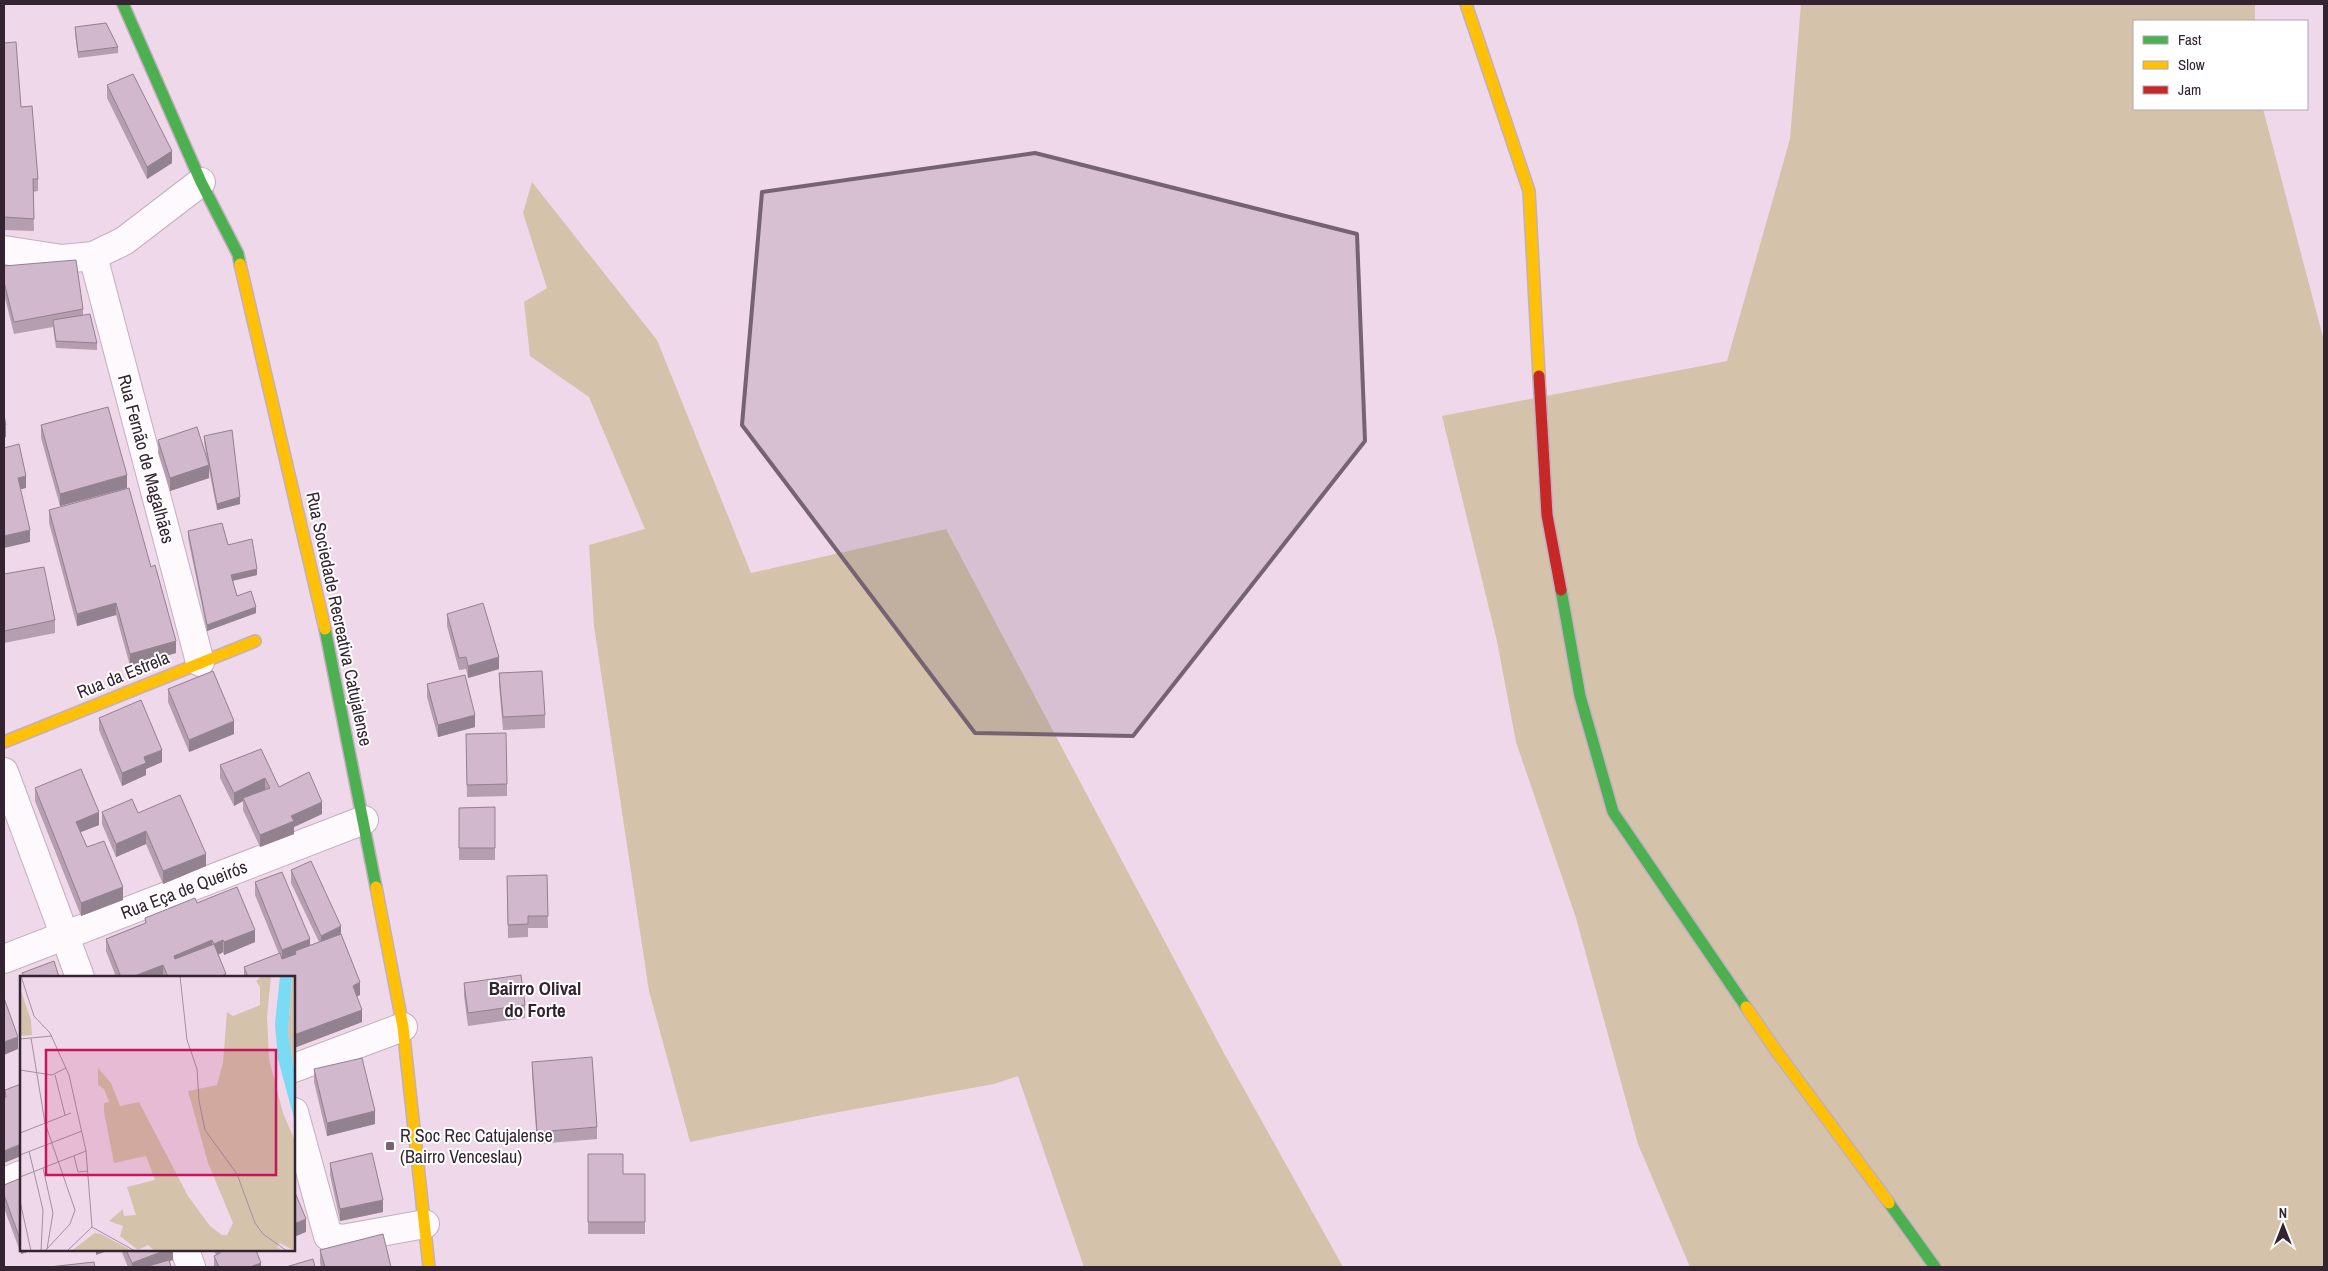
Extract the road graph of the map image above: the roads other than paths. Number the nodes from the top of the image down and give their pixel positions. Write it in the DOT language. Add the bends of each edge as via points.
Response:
graph roads {
  1 [pos="122,4"];
  2 [pos="1466,4"];
  3 [pos="201,182"];
  4 [pos="4,250"];
  5 [pos="93,256"];
  6 [pos="255,641"];
  7 [pos="200,662"];
  8 [pos="4,742"];
  9 [pos="4,772"];
  10 [pos="364,820"];
  11 [pos="63,936"];
  12 [pos="4,959"];
  13 [pos="80,976"];
  14 [pos="403,1027"];
  15 [pos="295,1068"];
  16 [pos="295,1116"];
  17 [pos="20,1175"];
  18 [pos="4,1182"];
  19 [pos="424,1224"];
  20 [pos="185,1251"];
  21 [pos="191,1267"];
  22 [pos="429,1267"];
  23 [pos="1935,1267"];
  1 -- 3 [label="street, Rua Sociedade Recreativa Catujalense"];
  2 -- 23 [label="street" via="1529,191 1547,515 1580,696 1613,812 1776,1052"];
  3 -- 5 [label="street" via="124,241"];
  3 -- 10 [label="street, Rua Sociedade Recreativa Catujalense" via="238,254 322,614"];
  4 -- 5 [label="street" via="62,259"];
  5 -- 7 [label="street, Rua Fernão de Magalhães"];
  6 -- 7 [label="street, Rua da Estrela"];
  7 -- 8 [label="street, Rua da Estrela"];
  9 -- 11 [label="street"];
  10 -- 11 [label="street, Rua Eça de Queirós"];
  10 -- 14 [label="street, Rua Sociedade Recreativa Catujalense"];
  11 -- 12 [label="street, Rua Eça de Queirós"];
  11 -- 13 [label="street"];
  14 -- 15 [label="street"];
  14 -- 19 [label="street, Rua Sociedade Recreativa Catujalense"];
  16 -- 19 [label="street" via="328,1236 342,1239"];
  17 -- 18 [label="street"];
  19 -- 22 [label="street, Rua Sociedade Recreativa Catujalense"];
  20 -- 21 [label="street"];
}
